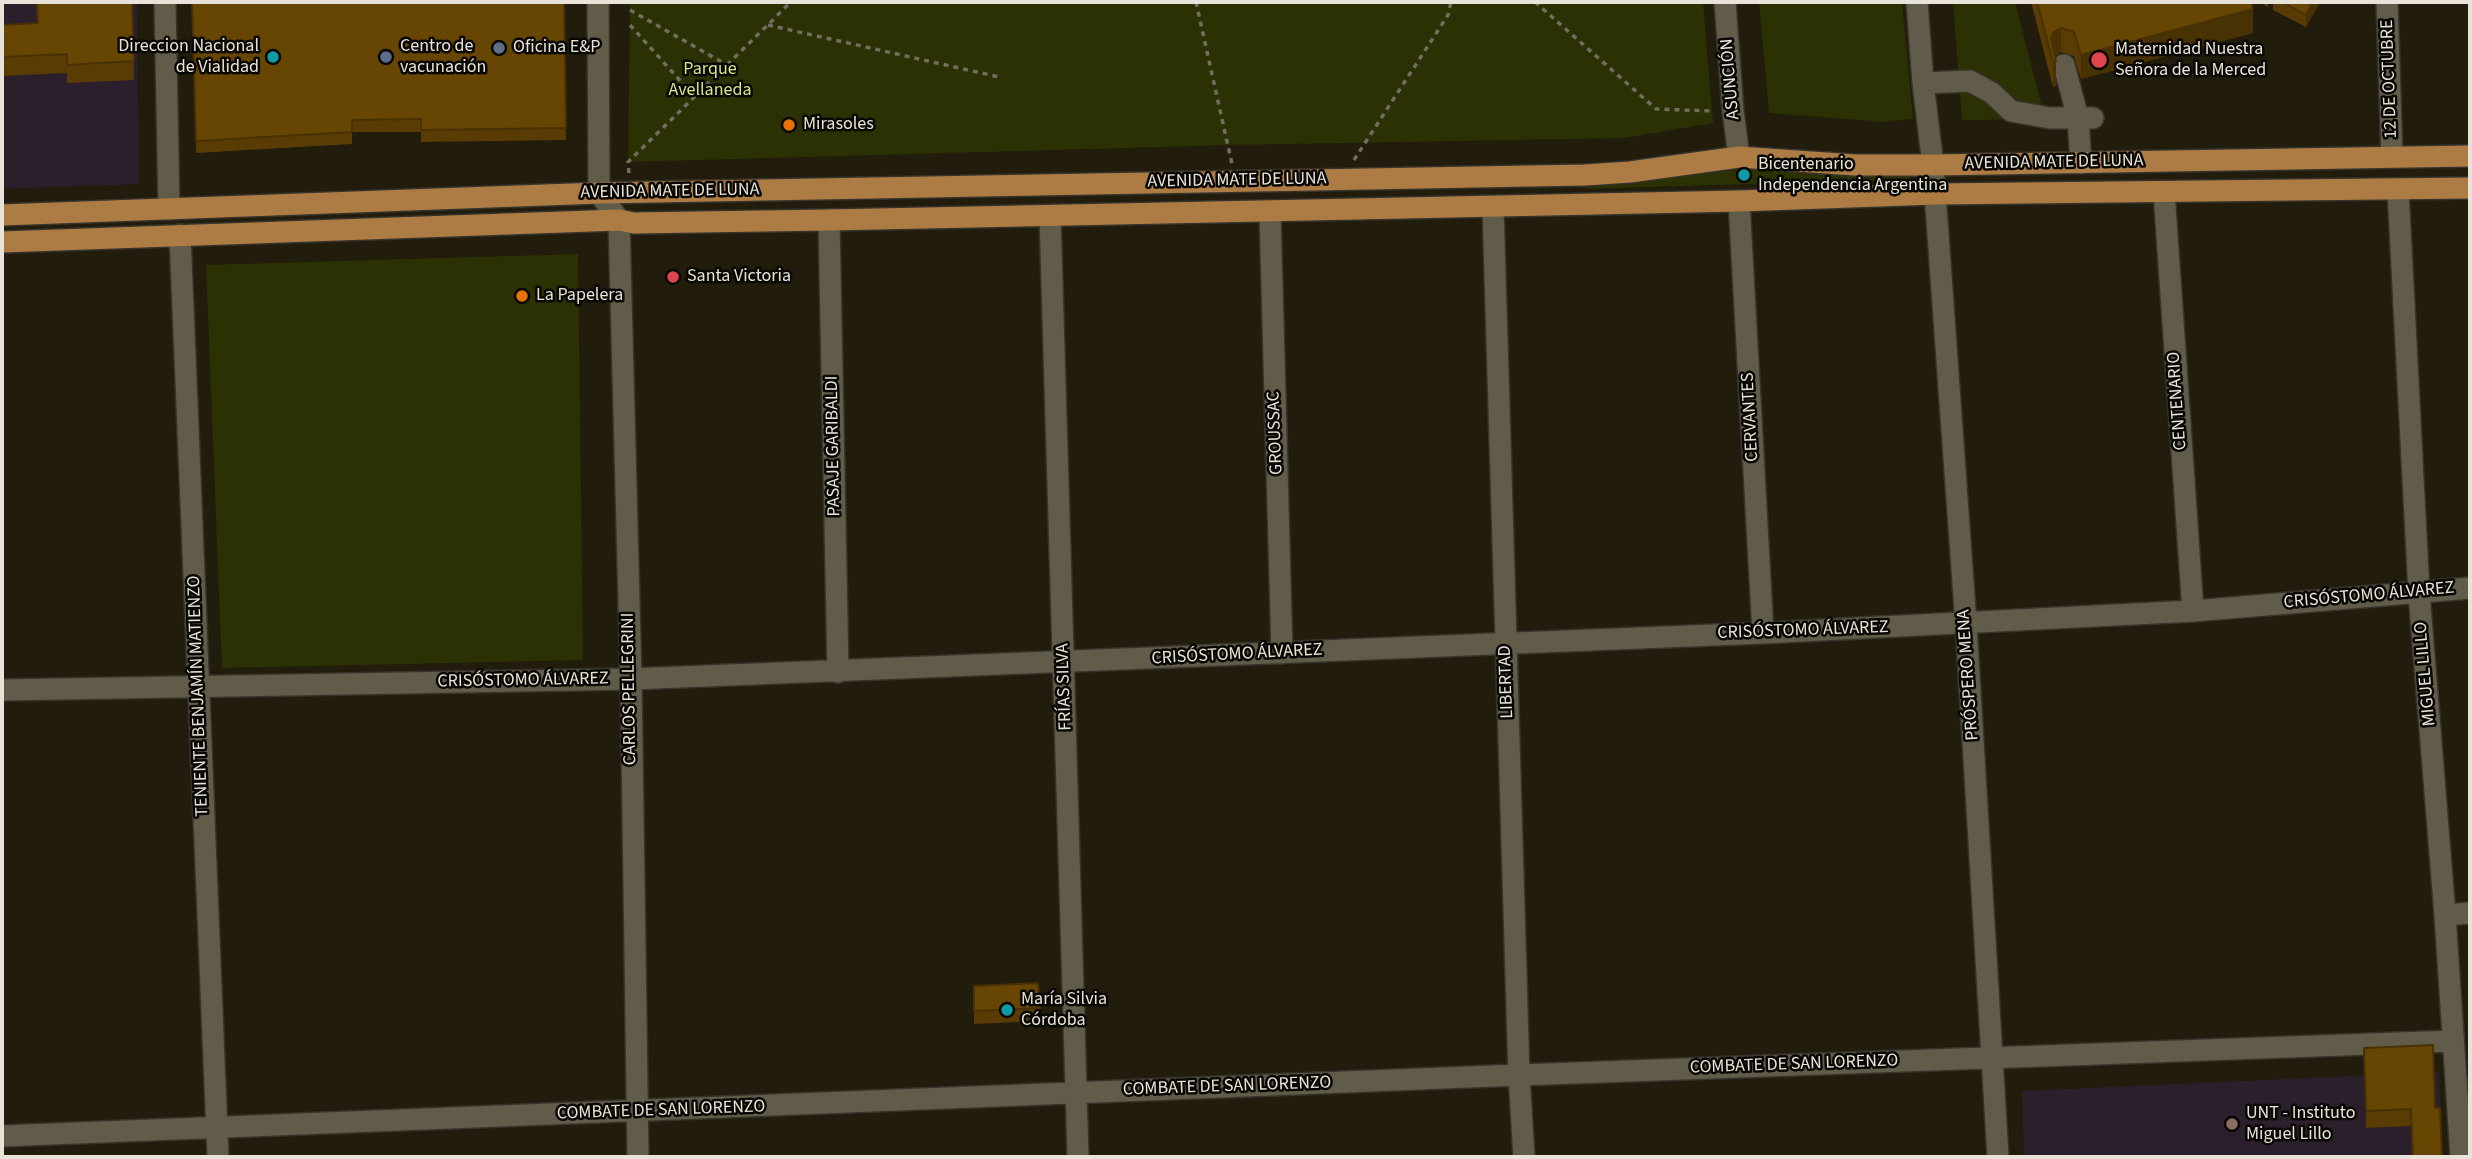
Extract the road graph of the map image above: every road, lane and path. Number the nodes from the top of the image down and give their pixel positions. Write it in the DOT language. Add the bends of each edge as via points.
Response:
graph roads {
  1 [pos="164,2"];
  2 [pos="598,2"];
  3 [pos="791,2"];
  4 [pos="1196,2"];
  5 [pos="1451,2"];
  6 [pos="1535,2"];
  7 [pos="1725,2"];
  8 [pos="1917,2"];
  9 [pos="2387,2"];
  10 [pos="630,10"];
  11 [pos="630,25"];
  12 [pos="768,25"];
  13 [pos="727,65"];
  14 [pos="2064,65"];
  15 [pos="999,77"];
  16 [pos="1923,83"];
  17 [pos="694,97"];
  18 [pos="1733,111"];
  19 [pos="2085,118"];
  20 [pos="2470,156"];
  21 [pos="1739,157"];
  22 [pos="2392,157"];
  23 [pos="628,162"];
  24 [pos="2081,163"];
  25 [pos="1933,165"];
  26 [pos="1342,180"];
  27 [pos="1236,181"];
  28 [pos="2470,188"];
  29 [pos="2398,190"];
  30 [pos="599,192"];
  31 [pos="2164,192"];
  32 [pos="1935,194"];
  33 [pos="1739,201"];
  34 [pos="1493,207"];
  35 [pos="169,209"];
  36 [pos="1270,212"];
  37 [pos="2,215"];
  38 [pos="1050,216"];
  39 [pos="619,220"];
  40 [pos="829,220"];
  41 [pos="180,235"];
  42 [pos="2,242"];
  43 [pos="2470,587"];
  44 [pos="2419,593"];
  45 [pos="2193,611"];
  46 [pos="1966,624"];
  47 [pos="1763,634"];
  48 [pos="1506,642"];
  49 [pos="1282,653"];
  50 [pos="1065,662"];
  51 [pos="838,672"];
  52 [pos="631,679"];
  53 [pos="198,688"];
  54 [pos="2,690"];
  55 [pos="2470,914"];
  56 [pos="2445,915"];
  57 [pos="2453,1041"];
  58 [pos="1993,1058"];
  59 [pos="1519,1075"];
  60 [pos="1076,1093"];
  61 [pos="637,1112"];
  62 [pos="2464,1112"];
  63 [pos="217,1126"];
  64 [pos="2,1136"];
  65 [pos="218,1157"];
  66 [pos="638,1157"];
  67 [pos="1078,1157"];
  68 [pos="1524,1157"];
  69 [pos="1998,1157"];
  70 [pos="2461,1157"];
  1 -- 35 [label="street"];
  2 -- 30 [label="street"];
  3 -- 12 [label="path"];
  4 -- 27 [label="path"];
  5 -- 26 [label="path" via="1448,15"];
  6 -- 18 [label="path" via="1656,109"];
  7 -- 18 [label="street, ASUNCIÓN"];
  8 -- 16 [label="street, PRÓSPERO MENA"];
  9 -- 22 [label="street, 12 DE OCTUBRE"];
  10 -- 13 [label="path"];
  11 -- 17 [label="path"];
  12 -- 13 [label="path"];
  12 -- 15 [label="path"];
  13 -- 17 [label="path"];
  14 -- 19 [label="street"];
  16 -- 19 [label="street" via="1970,81 1993,93 2011,111"];
  16 -- 25 [label="street, PRÓSPERO MENA"];
  17 -- 23 [label="path"];
  18 -- 21 [label="street, ASUNCIÓN"];
  19 -- 24 [label="street"];
  20 -- 22 [label="main road, AVENIDA MATE DE LUNA"];
  21 -- 25 [label="main road, AVENIDA MATE DE LUNA"];
  21 -- 26 [label="main road, AVENIDA MATE DE LUNA" via="1585,175"];
  22 -- 24 [label="main road, AVENIDA MATE DE LUNA"];
  24 -- 25 [label="main road, AVENIDA MATE DE LUNA"];
  25 -- 32 [label="street, PRÓSPERO MENA"];
  26 -- 27 [label="main road, AVENIDA MATE DE LUNA"];
  27 -- 30 [label="main road, AVENIDA MATE DE LUNA"];
  28 -- 29 [label="main road, AVENIDA MATE DE LUNA"];
  29 -- 31 [label="main road, AVENIDA MATE DE LUNA"];
  29 -- 44 [label="street, MIGUEL LILLO"];
  30 -- 35 [label="main road, AVENIDA MATE DE LUNA"];
  30 -- 39 [label="street"];
  31 -- 32 [label="main road, AVENIDA MATE DE LUNA"];
  31 -- 45 [label="street, CENTENARIO"];
  32 -- 33 [label="main road, AVENIDA MATE DE LUNA"];
  32 -- 46 [label="street, PRÓSPERO MENA"];
  33 -- 34 [label="main road, AVENIDA MATE DE LUNA"];
  33 -- 47 [label="street, CERVANTES"];
  34 -- 36 [label="main road, AVENIDA MATE DE LUNA"];
  34 -- 48 [label="street, LIBERTAD"];
  35 -- 37 [label="main road, AVENIDA MATE DE LUNA"];
  36 -- 38 [label="main road, AVENIDA MATE DE LUNA"];
  36 -- 49 [label="street, GROUSSAC"];
  38 -- 40 [label="main road, AVENIDA MATE DE LUNA"];
  38 -- 50 [label="street, FRÍAS SILVA"];
  39 -- 40 [label="main road, AVENIDA MATE DE LUNA"];
  39 -- 41 [label="main road, AVENIDA MATE DE LUNA"];
  39 -- 52 [label="street, CARLOS PELLEGRINI"];
  40 -- 51 [label="street, PASAJE GARIBALDI"];
  41 -- 42 [label="main road, AVENIDA MATE DE LUNA"];
  41 -- 53 [label="street, TENIENTE BENJAMÍN MATIENZO"];
  43 -- 44 [label="street, CRISÓSTOMO ÁLVAREZ"];
  44 -- 45 [label="street, CRISÓSTOMO ÁLVAREZ"];
  44 -- 56 [label="street, MIGUEL LILLO"];
  45 -- 46 [label="street, CRISÓSTOMO ÁLVAREZ"];
  46 -- 47 [label="street, CRISÓSTOMO ÁLVAREZ"];
  46 -- 58 [label="street, PRÓSPERO MENA"];
  47 -- 48 [label="street, CRISÓSTOMO ÁLVAREZ"];
  48 -- 49 [label="street, CRISÓSTOMO ÁLVAREZ"];
  48 -- 59 [label="street, LIBERTAD"];
  49 -- 50 [label="street, CRISÓSTOMO ÁLVAREZ"];
  50 -- 51 [label="street, CRISÓSTOMO ÁLVAREZ"];
  50 -- 60 [label="street, FRÍAS SILVA"];
  51 -- 52 [label="street, CRISÓSTOMO ÁLVAREZ"];
  52 -- 53 [label="street, CRISÓSTOMO ÁLVAREZ"];
  52 -- 61 [label="street, CARLOS PELLEGRINI"];
  53 -- 54 [label="street, CRISÓSTOMO ÁLVAREZ"];
  53 -- 63 [label="street, TENIENTE BENJAMÍN MATIENZO"];
  55 -- 56 [label="street"];
  56 -- 57 [label="street, MIGUEL LILLO"];
  57 -- 58 [label="street, COMBATE DE SAN LORENZO"];
  57 -- 62 [label="street, MIGUEL LILLO"];
  58 -- 59 [label="street, COMBATE DE SAN LORENZO"];
  58 -- 69 [label="street, PRÓSPERO MENA"];
  59 -- 60 [label="street, COMBATE DE SAN LORENZO"];
  59 -- 68 [label="street, LIBERTAD"];
  60 -- 61 [label="street, COMBATE DE SAN LORENZO"];
  60 -- 67 [label="street, FRÍAS SILVA"];
  61 -- 63 [label="street, COMBATE DE SAN LORENZO"];
  61 -- 66 [label="street, CARLOS PELLEGRINI"];
  62 -- 70 [label="street, MIGUEL LILLO"];
  63 -- 64 [label="street, COMBATE DE SAN LORENZO"];
  63 -- 65 [label="street, TENIENTE BENJAMÍN MATIENZO"];
}
